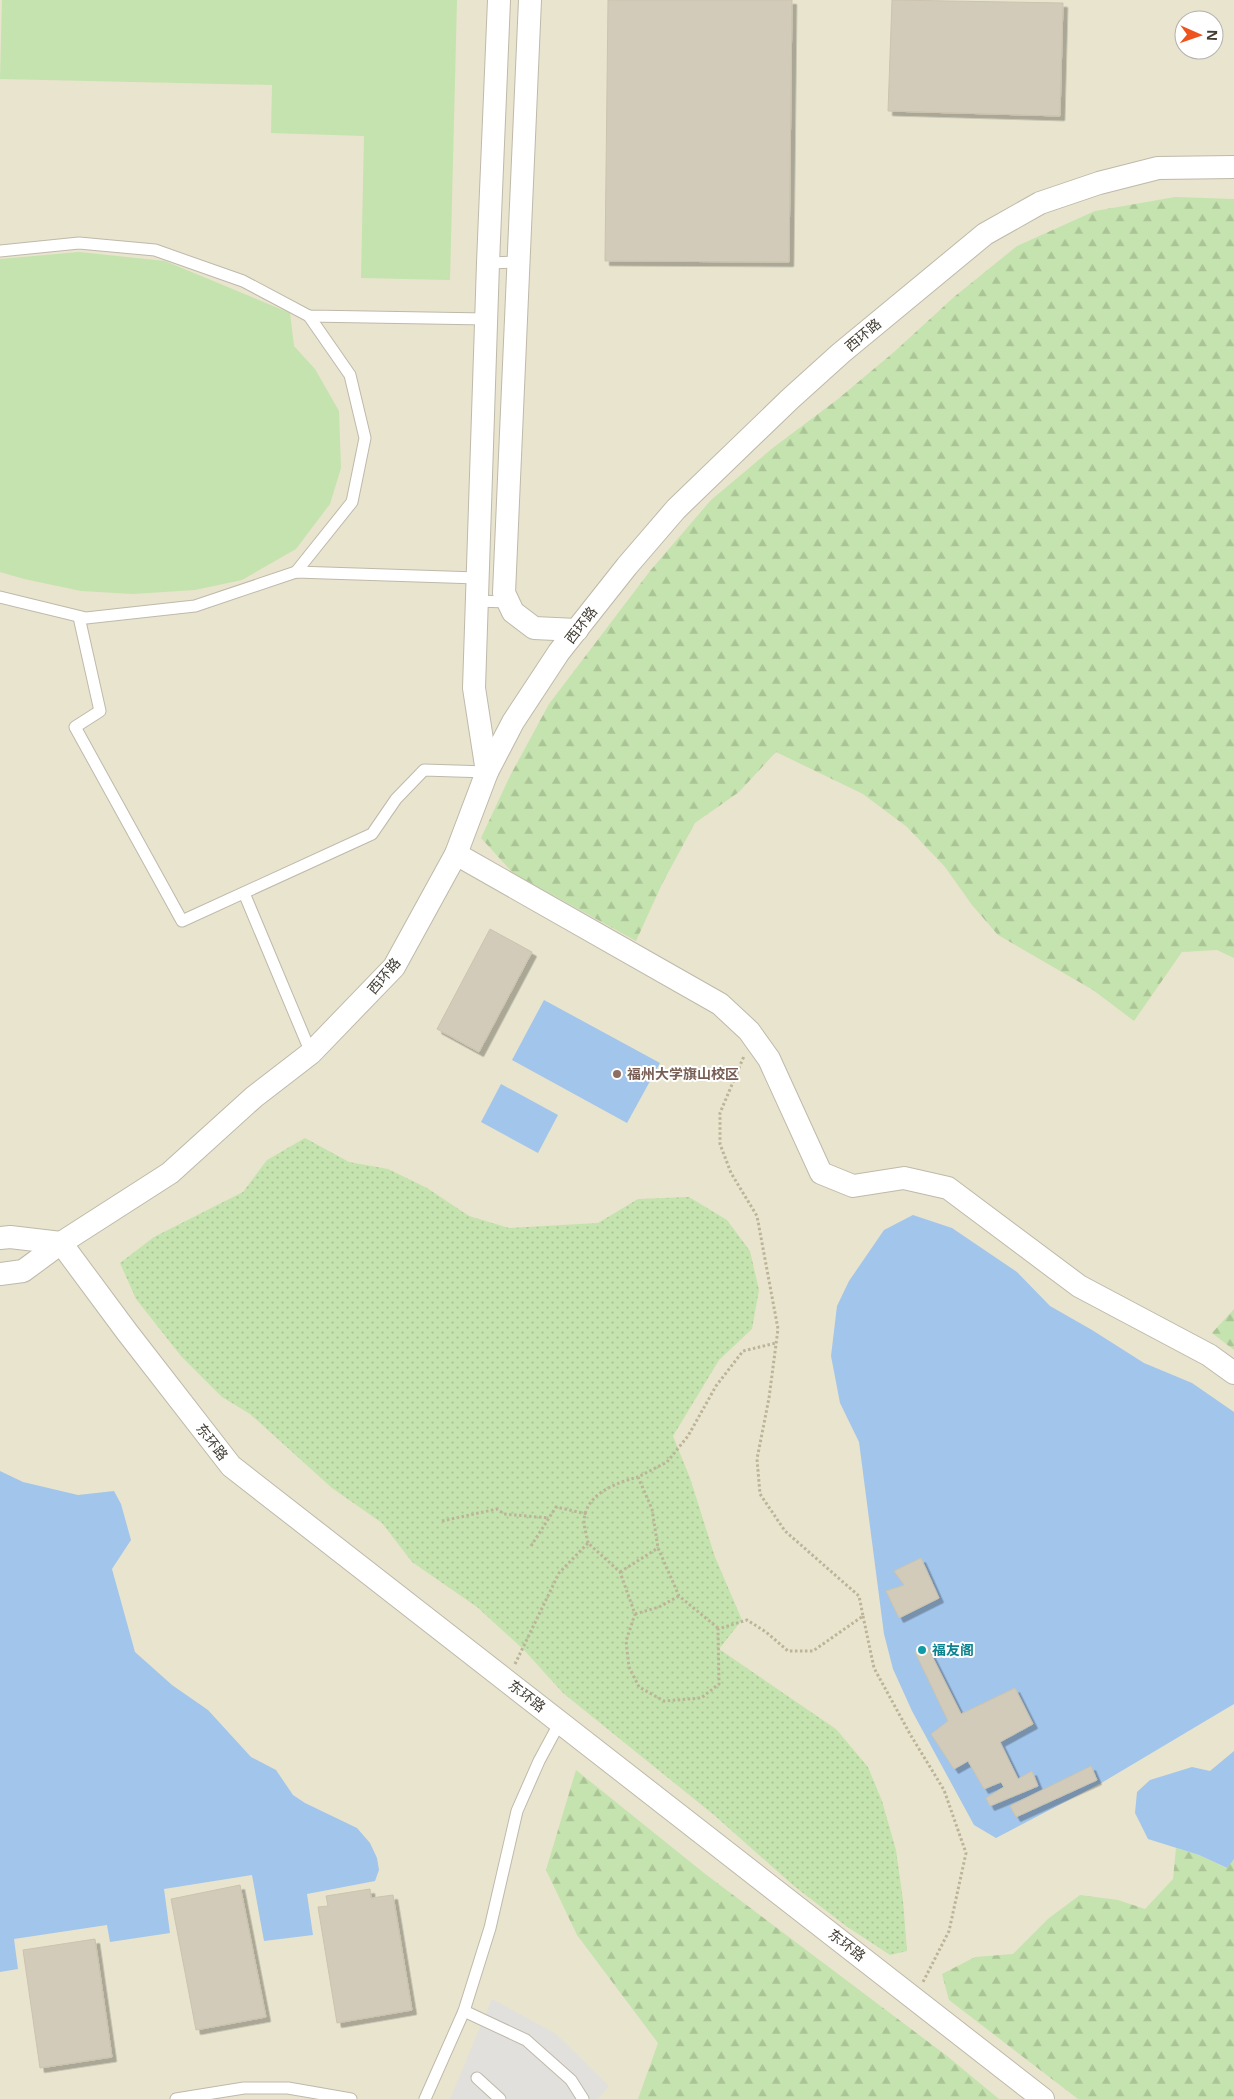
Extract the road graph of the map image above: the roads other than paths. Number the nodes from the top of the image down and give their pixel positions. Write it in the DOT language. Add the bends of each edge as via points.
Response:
graph roads {
  1 [pos="499,0"];
  2 [pos="530,0"];
  3 [pos="1234,167"];
  4 [pos="0,251"];
  5 [pos="518,262"];
  6 [pos="488,263"];
  7 [pos="309,316"];
  8 [pos="486,319"];
  9 [pos="296,572"];
  10 [pos="477,578"];
  11 [pos="0,597"];
  12 [pos="476,601"];
  13 [pos="508,602"];
  14 [pos="79,617"];
  15 [pos="577,630"];
  16 [pos="487,772"];
  17 [pos="456,854"];
  18 [pos="244,894"];
  19 [pos="312,1053"];
  20 [pos="0,1238"];
  21 [pos="61,1243"];
  22 [pos="0,1274"];
  23 [pos="1234,1373"];
  24 [pos="560,1722"];
  25 [pos="464,2011"];
  26 [pos="477,2078"];
  27 [pos="176,2099"];
  28 [pos="351,2099"];
  29 [pos="425,2099"];
  30 [pos="500,2099"];
  31 [pos="583,2099"];
  32 [pos="1044,2099"];
  1 -- 6 [label="street"];
  2 -- 5 [label="street"];
  3 -- 15 [label="street, 西环路" via="1158,168 1099,183 1040,202 985,234 841,353 676,509"];
  4 -- 7 [label="lane" via="79,243 155,250 244,281"];
  5 -- 6 [label="lane"];
  5 -- 13 [label="street" via="504,593"];
  6 -- 8 [label="street"];
  7 -- 8 [label="lane"];
  7 -- 9 [label="lane" via="350,375 365,438 352,502"];
  8 -- 10 [label="street"];
  9 -- 10 [label="lane"];
  9 -- 14 [label="lane" via="194,606"];
  10 -- 12 [label="street"];
  11 -- 14 [label="lane"];
  12 -- 13 [label="lane"];
  12 -- 16 [label="street" via="474,688"];
  13 -- 15 [label="street" via="512,612 534,628"];
  14 -- 18 [label="lane" via="100,711 75,727 182,921"];
  15 -- 16 [label="street, 西环路" via="513,722"];
  16 -- 17 [label="street, 西环路"];
  16 -- 18 [label="lane" via="424,770 396,799 372,834"];
  17 -- 19 [label="street, 西环路" via="394,967"];
  17 -- 23 [label="street" via="720,1004 754,1038 769,1059 822,1173 853,1186 904,1178 948,1188 1079,1286 1209,1355"];
  18 -- 19 [label="lane"];
  19 -- 21 [label="street, 西环路" via="254,1096 170,1173"];
  20 -- 21 [label="street"];
  21 -- 22 [label="street, 西环路" via="23,1271"];
  21 -- 24 [label="street, 东环路" via="231,1466"];
  24 -- 25 [label="lane" via="517,1811 490,1928"];
  24 -- 32 [label="street, 东环路"];
  25 -- 29 [label="lane"];
  25 -- 31 [label="lane" via="526,2040 571,2080"];
  26 -- 30 [label="lane"];
  27 -- 28 [label="lane" via="244,2088 288,2088"];
}
